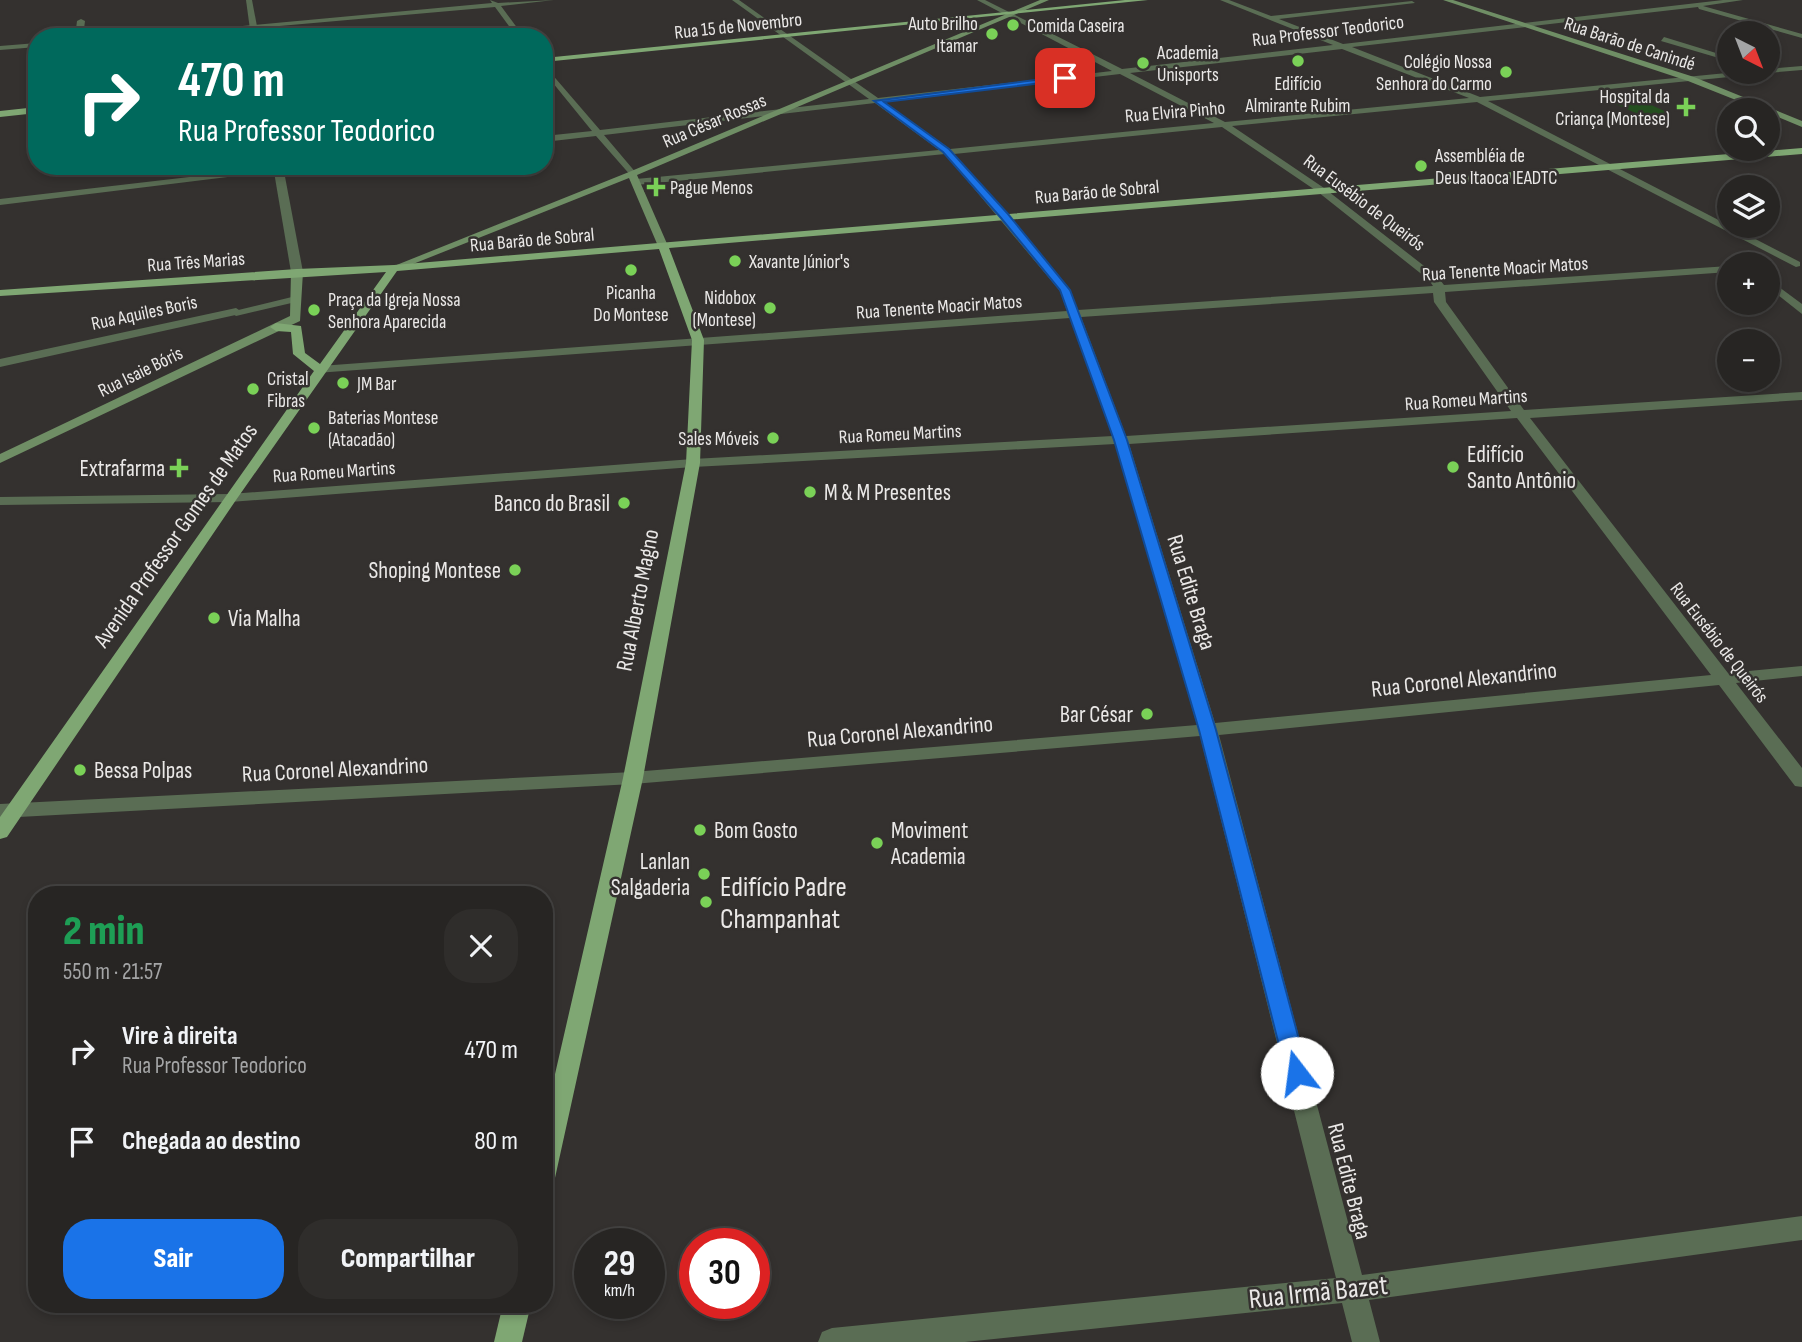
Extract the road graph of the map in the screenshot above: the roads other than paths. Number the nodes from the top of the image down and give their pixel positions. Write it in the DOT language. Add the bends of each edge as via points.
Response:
graph roads {
  1 [pos="249,0"];
  2 [pos="551,0"];
  3 [pos="735,0"];
  4 [pos="980,0"];
  5 [pos="1046,0"];
  6 [pos="1145,0"];
  7 [pos="1223,0"];
  8 [pos="1446,0"];
  9 [pos="1740,0"];
  10 [pos="495,2"];
  11 [pos="1412,3"];
  12 [pos="1693,6"];
  13 [pos="1008,14"];
  14 [pos="1268,18"];
  15 [pos="81,21"];
  16 [pos="1522,24"];
  17 [pos="253,25"];
  18 [pos="80,28"];
  19 [pos="222,28"];
  20 [pos="254,28"];
  21 [pos="514,28"];
  22 [pos="785,36"];
  23 [pos="1802,36"];
  24 [pos="1664,39"];
  25 [pos="28,46"];
  26 [pos="1340,47"];
  27 [pos="0,48"];
  28 [pos="1717,56"];
  29 [pos="553,59"];
  30 [pos="1802,68"];
  31 [pos="1780,70"];
  32 [pos="1118,72"];
  33 [pos="1717,76"];
  34 [pos="553,77"];
  35 [pos="1691,79"];
  36 [pos="851,81"];
  37 [pos="1476,98"];
  38 [pos="878,101"];
  39 [pos="28,111"];
  40 [pos="777,113"];
  41 [pos="0,114"];
  42 [pos="1223,124"];
  43 [pos="1802,124"];
  44 [pos="597,133"];
  45 [pos="553,138"];
  46 [pos="946,150"];
  47 [pos="1802,151"];
  48 [pos="1610,166"];
  49 [pos="221,175"];
  50 [pos="279,175"];
  51 [pos="634,178"];
  52 [pos="1321,190"];
  53 [pos="0,202"];
  54 [pos="1004,216"];
  55 [pos="663,246"];
  56 [pos="1799,264"];
  57 [pos="1780,266"];
  58 [pos="394,268"];
  59 [pos="1717,271"];
  60 [pos="297,272"];
  61 [pos="1439,290"];
  62 [pos="0,292"];
  63 [pos="1780,292"];
  64 [pos="296,299"];
  65 [pos="1802,310"];
  66 [pos="1075,314"];
  67 [pos="276,327"];
  68 [pos="698,340"];
  69 [pos="0,363"];
  70 [pos="320,370"];
  71 [pos="1802,396"];
  72 [pos="1521,415"];
  73 [pos="1121,440"];
  74 [pos="0,459"];
  75 [pos="693,463"];
  76 [pos="230,498"];
  77 [pos="0,502"];
  78 [pos="1802,671"];
  79 [pos="1723,678"];
  80 [pos="1208,730"];
  81 [pos="633,778"];
  82 [pos="1802,781"];
  83 [pos="7,811"];
  84 [pos="0,832"];
  85 [pos="553,1138"];
  86 [pos="1802,1228"];
  87 [pos="1352,1289"];
  88 [pos="515,1313"];
  89 [pos="508,1342"];
  90 [pos="832,1342"];
  91 [pos="1366,1342"];
  1 -- 17 [label="street"];
  2 -- 10 [label="street"];
  3 -- 22 [label="street, Rua Edite Braga"];
  4 -- 13 [label="street, Rua Eusébio de Queirós"];
  5 -- 13 [label="main road, Rua César Rossas"];
  6 -- 13 [label="main road, Rua 15 de Novembro"];
  7 -- 14 [label="street"];
  8 -- 16 [label="main road, Rua Barão de Canindé"];
  9 -- 12 [label="street, Rua Professor Teodorico"];
  10 -- 17 [label="street"];
  10 -- 21 [label="street"];
  11 -- 14 [label="street"];
  12 -- 16 [label="street, Rua Professor Teodorico"];
  12 -- 23 [label="street"];
  13 -- 22 [label="main road, Rua 15 de Novembro"];
  13 -- 32 [label="street, Rua Eusébio de Queirós"];
  13 -- 36 [label="main road, Rua César Rossas"];
  14 -- 26 [label="street"];
  15 -- 18 [label="street"];
  16 -- 26 [label="street, Rua Professor Teodorico"];
  16 -- 35 [label="main road, Rua Barão de Canindé"];
  17 -- 19 [label="street"];
  17 -- 20 [label="street"];
  22 -- 29 [label="main road, Rua 15 de Novembro"];
  22 -- 36 [label="street, Rua Edite Braga"];
  24 -- 28 [label="street"];
  25 -- 27 [label="street"];
  26 -- 32 [label="street, Rua Professor Teodorico"];
  26 -- 37 [label="street"];
  30 -- 31 [label="street"];
  32 -- 38 [label="street, Rua Professor Teodorico"];
  32 -- 42 [label="street, Rua Eusébio de Queirós"];
  33 -- 35 [label="street, Rua Elvira Pinho"];
  34 -- 44 [label="street, Rua Alberto Magno"];
  35 -- 37 [label="street, Rua Elvira Pinho"];
  35 -- 43 [label="main road, Rua Barão de Canindé"];
  36 -- 38 [label="street, Rua Edite Braga"];
  36 -- 40 [label="main road, Rua César Rossas"];
  37 -- 42 [label="street, Rua Elvira Pinho"];
  37 -- 48 [label="street"];
  38 -- 40 [label="street, Rua Professor Teodorico"];
  38 -- 46 [label="street, Rua Edite Braga"];
  39 -- 41 [label="main road"];
  40 -- 44 [label="street, Rua Professor Teodorico"];
  40 -- 51 [label="main road, Rua César Rossas"];
  42 -- 46 [label="street, Rua Elvira Pinho"];
  42 -- 52 [label="street, Rua Eusébio de Queirós"];
  44 -- 45 [label="street, Rua Professor Teodorico"];
  44 -- 51 [label="street, Rua Alberto Magno"];
  46 -- 51 [label="street, Rua Elvira Pinho"];
  46 -- 54 [label="street, Rua Edite Braga"];
  47 -- 48 [label="main road, Rua Barão de Sobral"];
  48 -- 52 [label="main road, Rua Barão de Sobral"];
  48 -- 56 [label="street"];
  49 -- 53 [label="street"];
  50 -- 60 [label="street"];
  51 -- 55 [label="main road, Rua Alberto Magno"];
  51 -- 58 [label="main road, Rua César Rossas"];
  52 -- 54 [label="main road, Rua Barão de Sobral"];
  52 -- 61 [label="street, Rua Eusébio de Queirós" via="1433,278"];
  54 -- 55 [label="main road, Rua Barão de Sobral"];
  54 -- 66 [label="street, Rua Edite Braga" via="1065,290"];
  55 -- 58 [label="main road, Rua Barão de Sobral"];
  55 -- 68 [label="main road, Rua Alberto Magno"];
  56 -- 57 [label="street"];
  58 -- 60 [label="main road, Rua Três Marias"];
  58 -- 70 [label="main road, Avenida Professor Gomes de Matos"];
  59 -- 61 [label="street, Rua Tenente Moacir Matos"];
  60 -- 62 [label="main road, Rua Três Marias"];
  60 -- 64 [label="main road"];
  61 -- 66 [label="street, Rua Tenente Moacir Matos"];
  61 -- 72 [label="street, Rua Eusébio de Queirós" via="1440,302"];
  63 -- 65 [label="street"];
  64 -- 67 [label="main road, Rua Isaie Bóris" via="296,318"];
  64 -- 69 [label="street, Rua Aquiles Boris"];
  66 -- 68 [label="street, Rua Tenente Moacir Matos"];
  66 -- 73 [label="street, Rua Edite Braga"];
  67 -- 70 [label="main road" via="297,329 299,354"];
  67 -- 74 [label="main road, Rua Isaie Bóris"];
  68 -- 70 [label="street, Rua Tenente Moacir Matos"];
  68 -- 75 [label="main road, Rua Alberto Magno"];
  70 -- 76 [label="main road, Avenida Professor Gomes de Matos"];
  71 -- 72 [label="street, Rua Romeu Martins"];
  72 -- 73 [label="street, Rua Romeu Martins"];
  72 -- 79 [label="street, Rua Eusébio de Queirós"];
  73 -- 75 [label="street, Rua Romeu Martins"];
  73 -- 80 [label="street, Rua Edite Braga"];
  75 -- 76 [label="street, Rua Romeu Martins"];
  75 -- 81 [label="main road, Rua Alberto Magno"];
  76 -- 77 [label="street, Rua Romeu Martins"];
  76 -- 83 [label="main road, Avenida Professor Gomes de Matos"];
  78 -- 79 [label="street, Rua Coronel Alexandrino"];
  79 -- 80 [label="street, Rua Coronel Alexandrino"];
  79 -- 82 [label="street, Rua Eusébio de Queirós"];
  80 -- 81 [label="street, Rua Coronel Alexandrino"];
  80 -- 87 [label="street, Rua Edite Braga"];
  81 -- 83 [label="street, Rua Coronel Alexandrino"];
  81 -- 85 [label="main road, Rua Alberto Magno"];
  83 -- 84 [label="main road, Avenida Professor Gomes de Matos"];
  86 -- 87 [label="street, Rua Irmã Bazet"];
  87 -- 90 [label="street, Rua Irmã Bazet"];
  87 -- 91 [label="street, Rua Edite Braga"];
  88 -- 89 [label="main road"];
}
